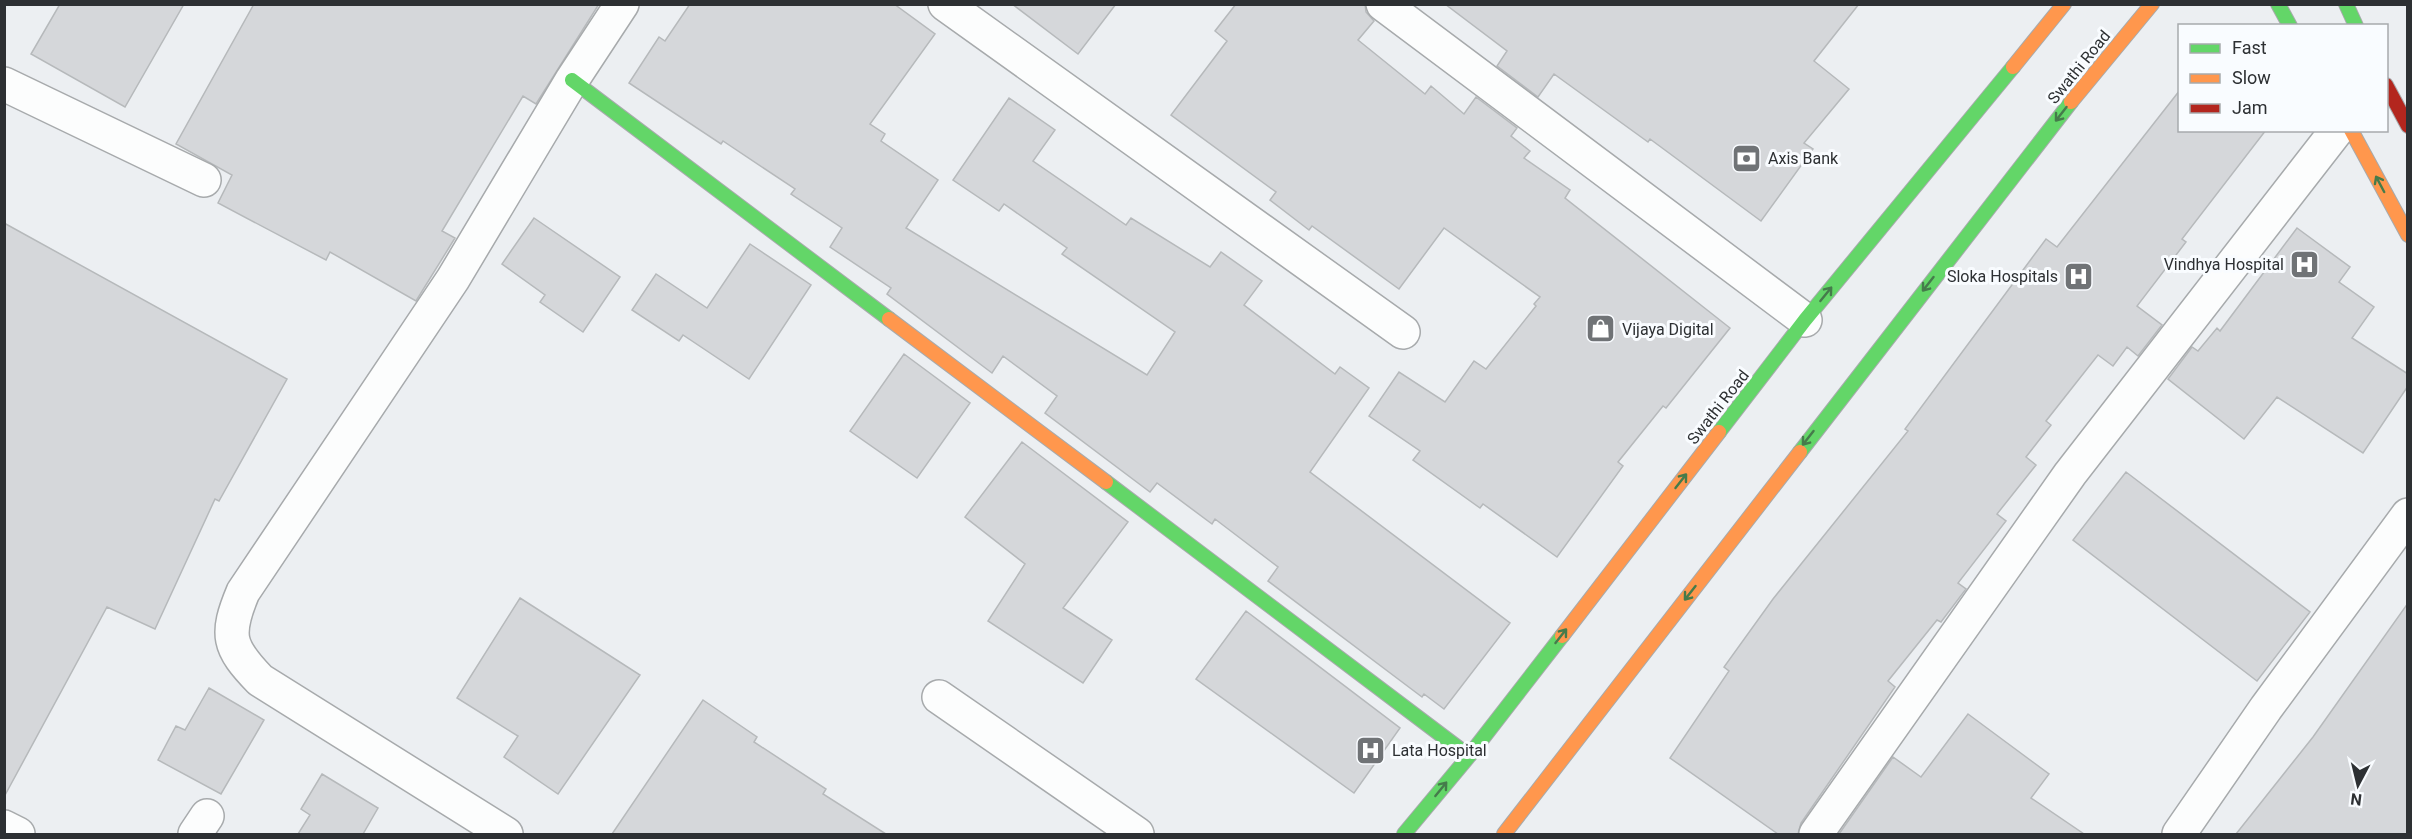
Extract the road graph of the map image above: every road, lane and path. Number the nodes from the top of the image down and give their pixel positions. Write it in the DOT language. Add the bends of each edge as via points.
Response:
graph roads {
  1 [pos="622,4"];
  2 [pos="945,4"];
  3 [pos="1383,4"];
  4 [pos="2064,4"];
  5 [pos="2152,4"];
  6 [pos="2278,4"];
  7 [pos="2346,4"];
  8 [pos="2289,24"];
  9 [pos="2355,24"];
  10 [pos="572,80"];
  11 [pos="4,84"];
  12 [pos="2388,88"];
  13 [pos="2406,120"];
  14 [pos="2335,132"];
  15 [pos="2352,132"];
  16 [pos="204,180"];
  17 [pos="2408,235"];
  18 [pos="1805,320"];
  19 [pos="1403,332"];
  20 [pos="2408,515"];
  21 [pos="939,698"];
  22 [pos="1469,756"];
  23 [pos="4,827"];
  24 [pos="18,834"];
  25 [pos="506,834"];
  26 [pos="1137,834"];
  27 [pos="1404,834"];
  28 [pos="1504,834"];
  29 [pos="1816,834"];
  30 [pos="2179,834"];
  1 -- 10 [label="street"];
  2 -- 19 [label="street"];
  3 -- 18 [label="street"];
  18 -- 4 [label="main road, Swathi Road, one-way"];
  5 -- 28 [label="main road, Swathi Road, one-way" via="2092,74"];
  6 -- 8 [label="main road"];
  7 -- 9 [label="main road"];
  10 -- 22 [label="main road"];
  10 -- 25 [label="street" via="453,279 243,592 231,635 240,659 260,680"];
  11 -- 16 [label="street"];
  12 -- 13 [label="main road"];
  14 -- 29 [label="street" via="2070,474"];
  17 -- 15 [label="main road, one-way"];
  22 -- 18 [label="main road, Swathi Road, one-way"];
  20 -- 30 [label="street"];
  21 -- 26 [label="street"];
  27 -- 22 [label="main road, Swathi Road, one-way"];
  23 -- 24 [label="street"];
}
